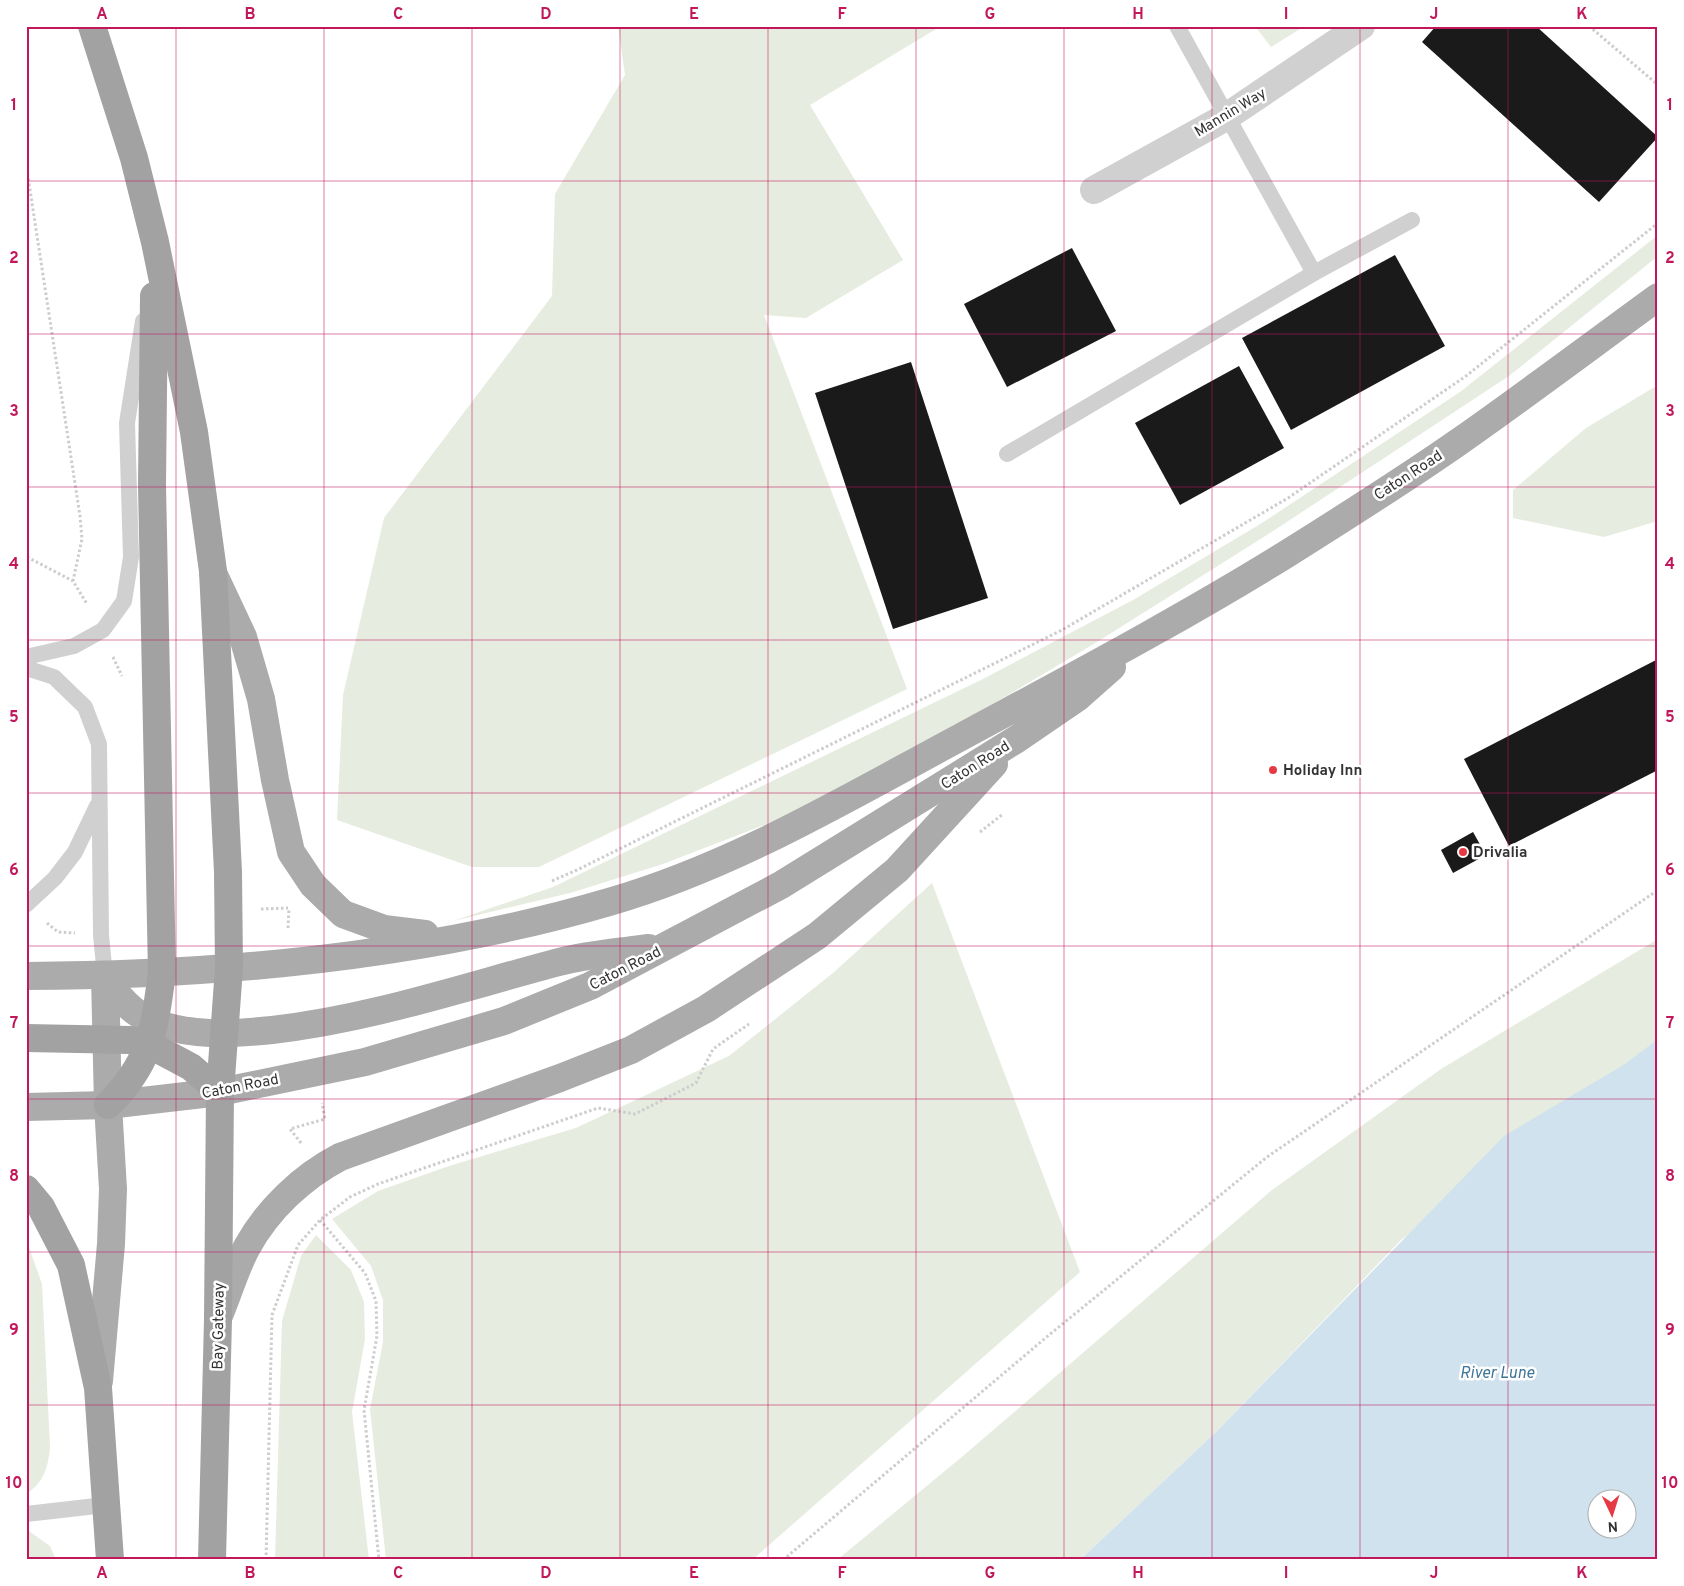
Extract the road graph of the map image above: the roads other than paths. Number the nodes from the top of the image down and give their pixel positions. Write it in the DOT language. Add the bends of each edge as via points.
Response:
graph roads {
  1 [pos="92,26"];
  2 [pos="1177,26"];
  3 [pos="1361,26"];
  4 [pos="1226,117"];
  5 [pos="1094,190"];
  6 [pos="1412,220"];
  7 [pos="155,242"];
  8 [pos="1314,274"];
  9 [pos="1658,297"];
  10 [pos="1007,454"];
  11 [pos="213,571"];
  12 [pos="1147,636"];
  13 [pos="26,657"];
  14 [pos="26,668"];
  15 [pos="1017,738"];
  16 [pos="99,802"];
  17 [pos="26,905"];
  18 [pos="462,939"];
  19 [pos="672,944"];
  20 [pos="229,968"];
  21 [pos="162,974"];
  22 [pos="26,976"];
  23 [pos="105,976"];
  24 [pos="152,1034"];
  25 [pos="224,1035"];
  26 [pos="26,1038"];
  27 [pos="108,1040"];
  28 [pos="220,1092"];
  29 [pos="108,1105"];
  30 [pos="26,1107"];
  31 [pos="26,1189"];
  32 [pos="218,1319"];
  33 [pos="98,1388"];
  34 [pos="105,1505"];
  35 [pos="26,1514"];
  36 [pos="110,1560"];
  37 [pos="212,1560"];
  1 -- 7 [label="highway" via="134,158"];
  2 -- 4 [label="lane"];
  3 -- 4 [label="street, Mannin Way"];
  4 -- 5 [label="street, Mannin Way"];
  4 -- 8 [label="lane"];
  6 -- 8 [label="lane"];
  7 -- 11 [label="highway, Bay Gateway" via="194,432"];
  7 -- 13 [label="lane" via="128,423 131,557 124,601 103,630 74,646"];
  7 -- 21 [label="highway" via="152,485"];
  8 -- 10 [label="lane"];
  9 -- 12 [label="main road, Caton Road" via="1459,442 1284,556"];
  11 -- 18 [label="main road" via="243,637 261,699 291,852 313,885 343,914 384,929"];
  11 -- 20 [label="highway, Bay Gateway" via="228,872"];
  12 -- 15 [label="main road, Caton Road" via="1077,698"];
  12 -- 18 [label="main road, Caton Road" via="783,833 651,889"];
  14 -- 16 [label="lane" via="54,676 85,707 99,744"];
  15 -- 19 [label="main road, Caton Road" via="781,885"];
  15 -- 32 [label="main road" via="897,870 817,936 706,1009 622,1053 321,1166 282,1199 247,1247"];
  16 -- 17 [label="lane" via="75,852 55,878"];
  16 -- 23 [label="lane" via="101,935"];
  18 -- 20 [label="main road, Caton Road"];
  19 -- 25 [label="main road" via="561,961 455,992 328,1023"];
  19 -- 28 [label="main road, Caton Road" via="590,986 504,1021 365,1062"];
  20 -- 21 [label="main road, Caton Road"];
  20 -- 25 [label="highway, Bay Gateway"];
  21 -- 23 [label="main road, Caton Road"];
  21 -- 24 [label="highway"];
  22 -- 23 [label="main road, Caton Road"];
  23 -- 24 [label="main road" via="119,998 138,1014"];
  23 -- 27 [label="main road"];
  24 -- 25 [label="main road" via="193,1032"];
  24 -- 27 [label="highway" via="130,1040"];
  24 -- 28 [label="highway"];
  24 -- 29 [label="highway" via="138,1069"];
  25 -- 28 [label="highway, Bay Gateway"];
  26 -- 27 [label="highway"];
  27 -- 29 [label="main road"];
  28 -- 29 [label="main road, Caton Road"];
  28 -- 32 [label="highway, Bay Gateway"];
  29 -- 30 [label="main road, Caton Road"];
  29 -- 33 [label="main road" via="113,1188"];
  31 -- 33 [label="highway" via="41,1207 71,1265"];
  32 -- 37 [label="highway, Bay Gateway"];
  33 -- 34 [label="highway"];
  34 -- 35 [label="lane"];
  34 -- 36 [label="highway"];
}
